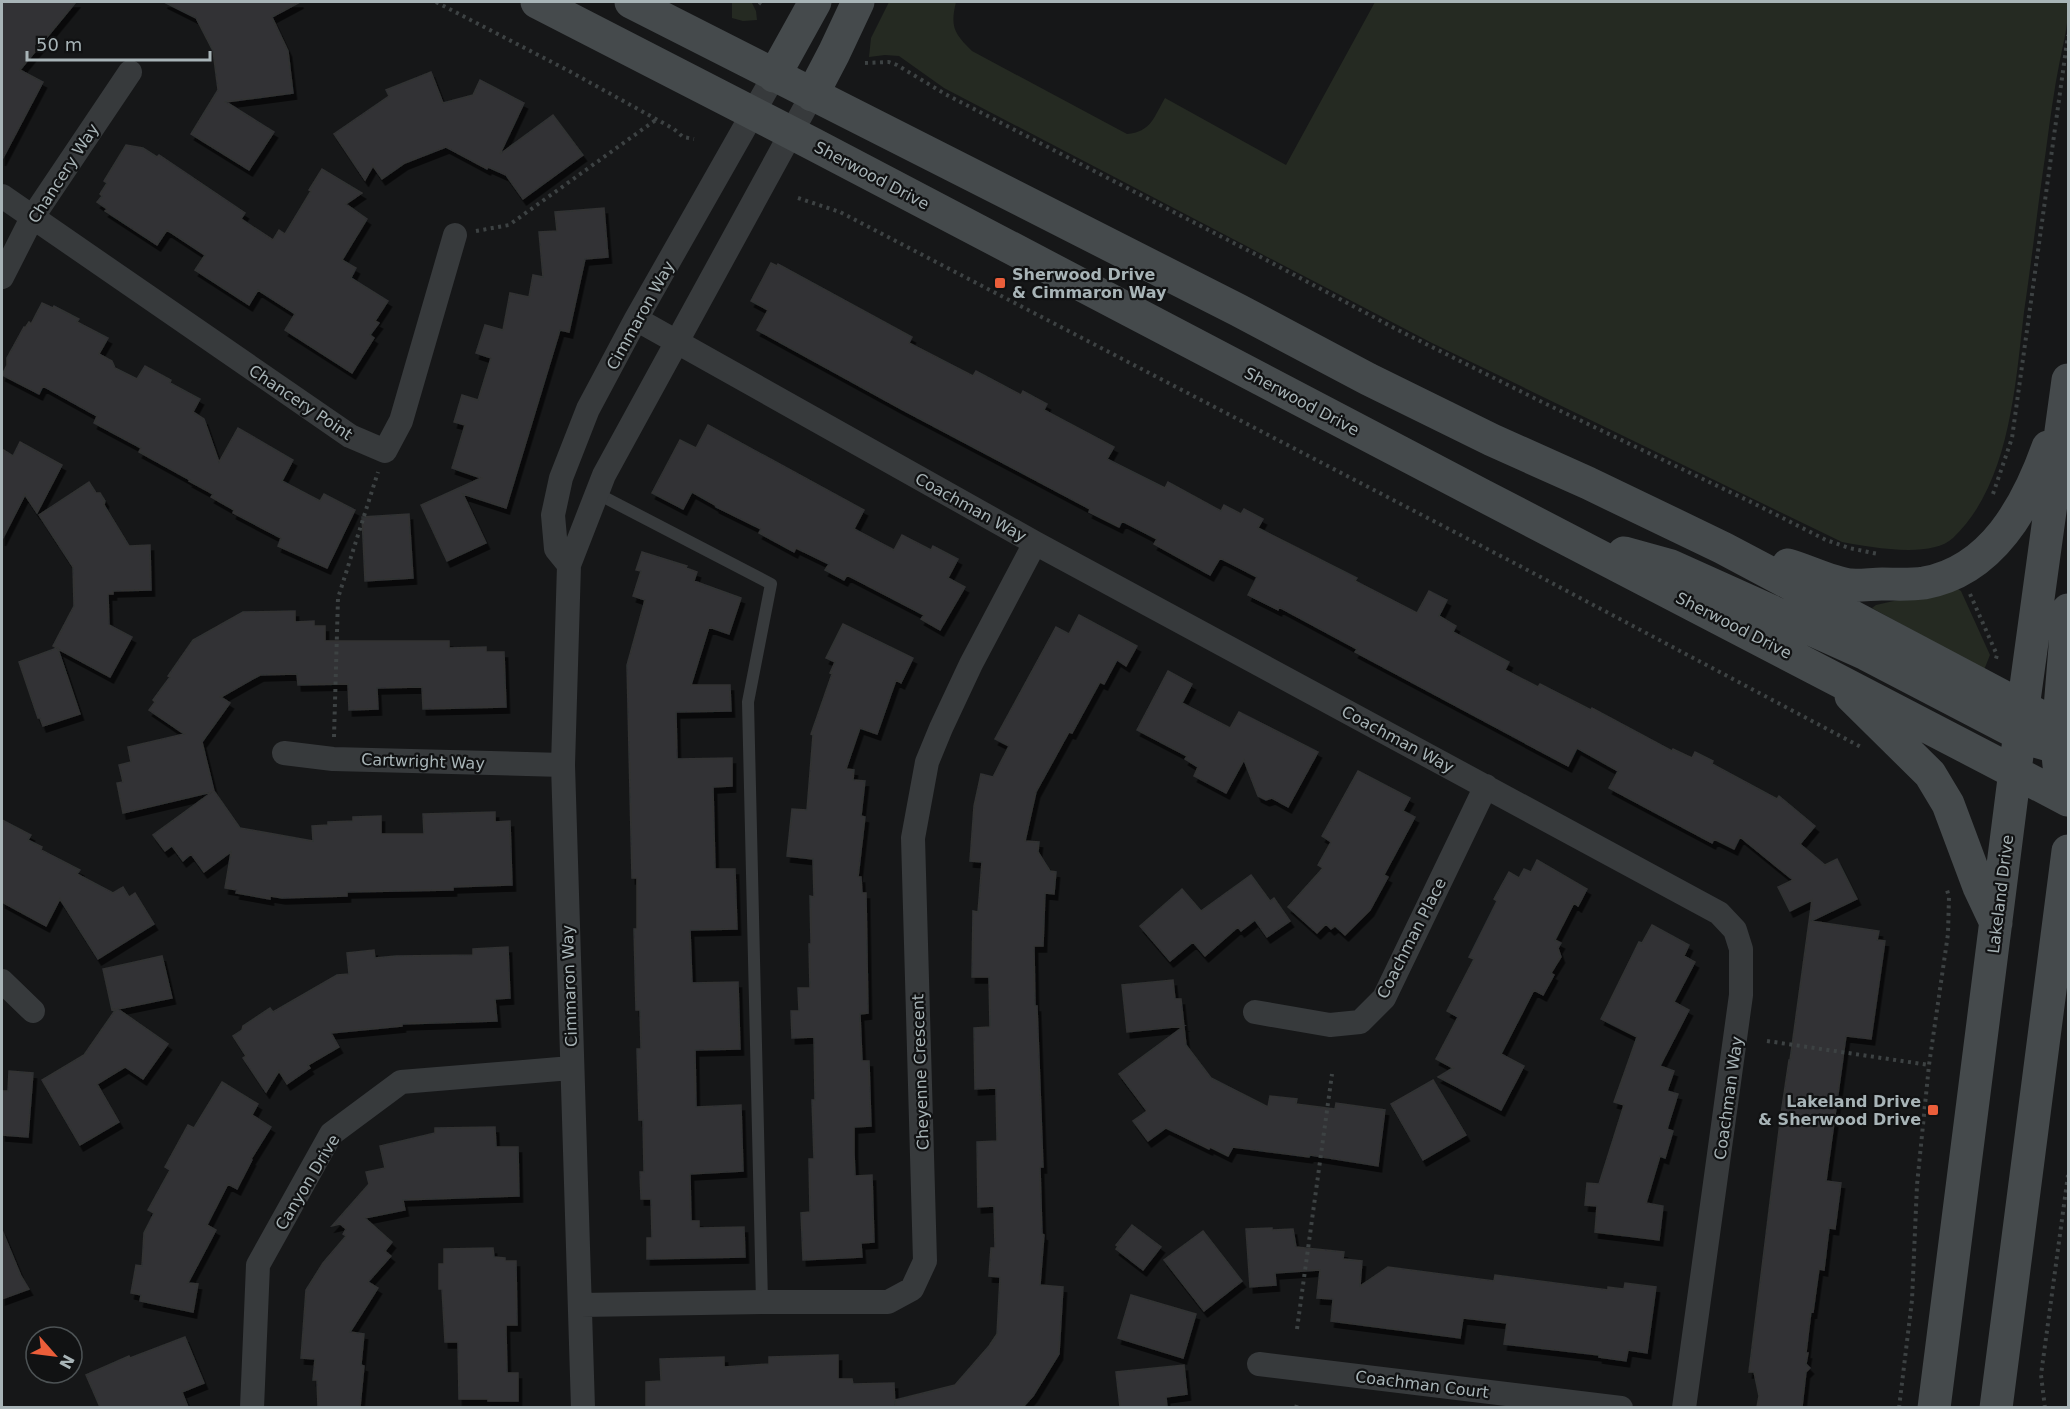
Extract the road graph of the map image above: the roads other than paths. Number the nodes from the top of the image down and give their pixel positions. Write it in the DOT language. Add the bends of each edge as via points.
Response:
graph roads {
  1 [pos="537,2"];
  2 [pos="631,2"];
  3 [pos="815,2"];
  4 [pos="858,2"];
  5 [pos="130,72"];
  6 [pos="774,76"];
  7 [pos="812,95"];
  8 [pos="752,112"];
  9 [pos="791,132"];
  10 [pos="2,196"];
  11 [pos="32,218"];
  12 [pos="455,235"];
  13 [pos="2,277"];
  14 [pos="636,319"];
  15 [pos="677,342"];
  16 [pos="2068,380"];
  17 [pos="598,494"];
  18 [pos="1564,537"];
  19 [pos="1035,543"];
  20 [pos="1723,548"];
  21 [pos="569,565"];
  22 [pos="2068,610"];
  23 [pos="1829,674"];
  24 [pos="2021,722"];
  25 [pos="284,753"];
  26 [pos="2064,753"];
  27 [pos="563,765"];
  28 [pos="2015,771"];
  29 [pos="1486,786"];
  30 [pos="2068,800"];
  31 [pos="2068,851"];
  32 [pos="1996,923"];
  33 [pos="2,981"];
  34 [pos="33,1011"];
  35 [pos="1255,1012"];
  36 [pos="2068,1013"];
  37 [pos="571,1068"];
  38 [pos="2031,1138"];
  39 [pos="762,1302"];
  40 [pos="580,1305"];
  41 [pos="1259,1364"];
  42 [pos="2001,1367"];
  43 [pos="252,1407"];
  44 [pos="583,1407"];
  45 [pos="1621,1407"];
  46 [pos="1684,1407"];
  47 [pos="1934,1407"];
  48 [pos="1996,1407"];
  49 [pos="2007,1407"];
  1 -- 8 [label="main road, Sherwood Drive"];
  2 -- 6 [label="main road"];
  3 -- 6 [label="main road"];
  4 -- 7 [label="main road"];
  5 -- 11 [label="street, Chancery Way"];
  6 -- 7 [label="main road"];
  6 -- 8 [label="street, Cimmaron Way"];
  7 -- 9 [label="street, Cimmaron Way"];
  7 -- 20 [label="main road" via="1492,440"];
  8 -- 9 [label="main road, Sherwood Drive"];
  8 -- 14 [label="street, Cimmaron Way"];
  9 -- 15 [label="street, Cimmaron Way"];
  9 -- 18 [label="main road, Sherwood Drive"];
  10 -- 11 [label="street, Chancery Point"];
  11 -- 12 [label="street, Chancery Point" via="350,436 385,451 401,421"];
  11 -- 13 [label="street, Chancery Way"];
  14 -- 15 [label="street, Coachman Way"];
  14 -- 21 [label="street, Cimmaron Way" via="588,409 561,478 553,515 556,549"];
  15 -- 17 [label="street, Cimmaron Way" via="604,475"];
  15 -- 19 [label="street, Coachman Way"];
  16 -- 20 [label="main road" via="2053,435 2023,502 1992,548 1960,571 1905,585 1850,585"];
  16 -- 24 [label="main road, Lakeland Drive"];
  17 -- 21 [label="street, Cimmaron Way"];
  17 -- 39 [label="lane" via="771,584 748,702"];
  18 -- 23 [label="main road, Sherwood Drive"];
  18 -- 24 [label="main road" via="1671,566"];
  19 -- 29 [label="street, Coachman Way"];
  19 -- 39 [label="street, Cheyenne Crescent" via="941,728 927,762 917,817 914,838 925,1261 912,1290 888,1302"];
  20 -- 24 [label="main road"];
  21 -- 27 [label="street, Cimmaron Way"];
  22 -- 26 [label="main road"];
  23 -- 28 [label="main road, Sherwood Drive"];
  23 -- 32 [label="main road" via="1930,774 1948,804"];
  24 -- 26 [label="main road"];
  24 -- 28 [label="main road, Lakeland Drive"];
  25 -- 27 [label="street, Cartwright Way" via="333,759"];
  26 -- 28 [label="main road"];
  27 -- 37 [label="street, Cimmaron Way"];
  28 -- 30 [label="main road, Sherwood Drive"];
  28 -- 32 [label="main road, Lakeland Drive"];
  29 -- 35 [label="street, Coachman Place" via="1384,998 1360,1022 1330,1025"];
  29 -- 46 [label="street, Coachman Way" via="1719,913 1735,930 1741,949 1736,1043"];
  31 -- 38 [label="main road"];
  32 -- 47 [label="main road, Lakeland Drive"];
  33 -- 34 [label="street"];
  36 -- 38 [label="main road"];
  37 -- 40 [label="street, Cimmaron Way"];
  37 -- 43 [label="street, Canyon Drive" via="401,1082 331,1134 258,1265"];
  38 -- 42 [label="main road"];
  39 -- 40 [label="street, Cheyenne Crescent"];
  40 -- 44 [label="street, Cimmaron Way"];
  41 -- 45 [label="street, Coachman Court"];
  42 -- 48 [label="main road"];
  42 -- 49 [label="lane"];
}
